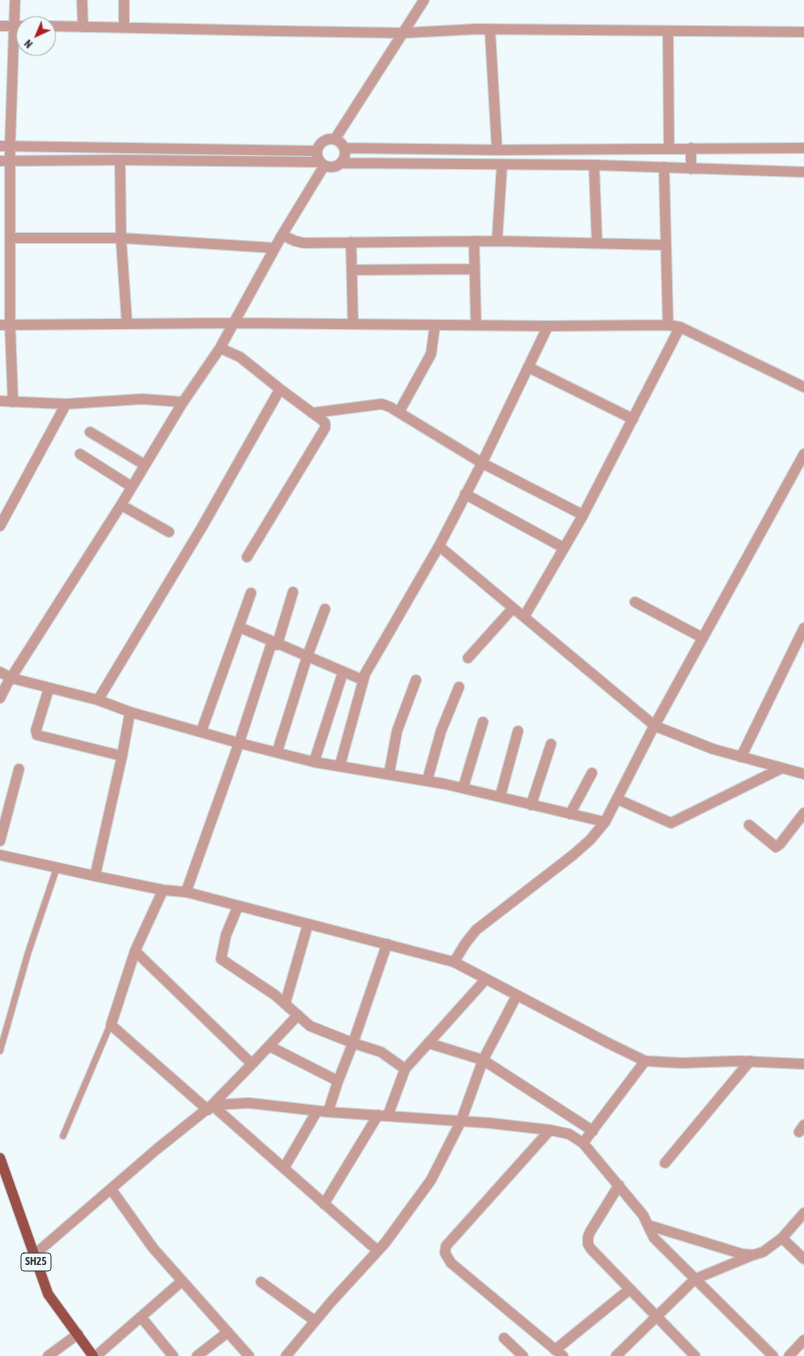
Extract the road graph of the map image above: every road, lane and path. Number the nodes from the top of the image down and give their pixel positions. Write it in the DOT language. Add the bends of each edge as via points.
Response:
graph roads {
  1 [pos="15,0"];
  2 [pos="82,0"];
  3 [pos="124,0"];
  4 [pos="424,0"];
  5 [pos="17,16"];
  6 [pos="0,26"];
  7 [pos="16,26"];
  8 [pos="56,26"];
  9 [pos="83,27"];
  10 [pos="124,28"];
  11 [pos="490,30"];
  12 [pos="668,32"];
  13 [pos="804,32"];
  14 [pos="403,33"];
  15 [pos="16,52"];
  16 [pos="335,139"];
  17 [pos="5,146"];
  18 [pos="344,148"];
  19 [pos="669,148"];
  20 [pos="691,148"];
  21 [pos="804,148"];
  22 [pos="316,150"];
  23 [pos="497,150"];
  24 [pos="120,160"];
  25 [pos="5,161"];
  26 [pos="341,163"];
  27 [pos="322,164"];
  28 [pos="502,165"];
  29 [pos="594,165"];
  30 [pos="664,167"];
  31 [pos="691,169"];
  32 [pos="804,172"];
  33 [pos="282,236"];
  34 [pos="10,238"];
  35 [pos="121,238"];
  36 [pos="474,241"];
  37 [pos="497,241"];
  38 [pos="351,242"];
  39 [pos="597,244"];
  40 [pos="666,245"];
  41 [pos="275,248"];
  42 [pos="475,269"];
  43 [pos="352,270"];
  44 [pos="234,323"];
  45 [pos="127,324"];
  46 [pos="353,324"];
  47 [pos="0,325"];
  48 [pos="10,325"];
  49 [pos="435,325"];
  50 [pos="476,325"];
  51 [pos="668,325"];
  52 [pos="548,326"];
  53 [pos="680,327"];
  54 [pos="220,348"];
  55 [pos="528,367"];
  56 [pos="804,387"];
  57 [pos="280,389"];
  58 [pos="0,401"];
  59 [pos="13,402"];
  60 [pos="183,402"];
  61 [pos="66,404"];
  62 [pos="312,412"];
  63 [pos="399,412"];
  64 [pos="633,419"];
  65 [pos="90,432"];
  66 [pos="80,454"];
  67 [pos="804,454"];
  68 [pos="482,463"];
  69 [pos="145,465"];
  70 [pos="132,487"];
  71 [pos="465,494"];
  72 [pos="121,505"];
  73 [pos="583,515"];
  74 [pos="0,526"];
  75 [pos="169,532"];
  76 [pos="439,546"];
  77 [pos="564,548"];
  78 [pos="247,557"];
  79 [pos="293,592"];
  80 [pos="251,593"];
  81 [pos="635,602"];
  82 [pos="513,608"];
  83 [pos="325,609"];
  84 [pos="524,617"];
  85 [pos="239,627"];
  86 [pos="804,628"];
  87 [pos="703,638"];
  88 [pos="274,644"];
  89 [pos="307,657"];
  90 [pos="468,658"];
  91 [pos="0,672"];
  92 [pos="343,672"];
  93 [pos="11,678"];
  94 [pos="363,680"];
  95 [pos="416,680"];
  96 [pos="459,687"];
  97 [pos="49,688"];
  98 [pos="0,698"];
  99 [pos="98,700"];
  100 [pos="130,712"];
  101 [pos="483,722"];
  102 [pos="655,726"];
  103 [pos="518,731"];
  104 [pos="201,732"];
  105 [pos="239,743"];
  106 [pos="551,744"];
  107 [pos="277,752"];
  108 [pos="122,756"];
  109 [pos="741,757"];
  110 [pos="314,762"];
  111 [pos="340,765"];
  112 [pos="782,768"];
  113 [pos="19,769"];
  114 [pos="592,773"];
  115 [pos="389,774"];
  116 [pos="804,774"];
  117 [pos="427,781"];
  118 [pos="463,788"];
  119 [pos="500,797"];
  120 [pos="617,799"];
  121 [pos="531,805"];
  122 [pos="804,813"];
  123 [pos="570,814"];
  124 [pos="605,822"];
  125 [pos="749,825"];
  126 [pos="0,841"];
  127 [pos="0,855"];
  128 [pos="57,867"];
  129 [pos="95,876"];
  130 [pos="163,890"];
  131 [pos="186,892"];
  132 [pos="238,906"];
  133 [pos="308,924"];
  134 [pos="387,944"];
  135 [pos="135,951"];
  136 [pos="454,962"];
  137 [pos="486,978"];
  138 [pos="518,995"];
  139 [pos="285,1004"];
  140 [pos="298,1015"];
  141 [pos="111,1023"];
  142 [pos="353,1043"];
  143 [pos="428,1043"];
  144 [pos="269,1046"];
  145 [pos="0,1051"];
  146 [pos="483,1060"];
  147 [pos="645,1060"];
  148 [pos="750,1061"];
  149 [pos="252,1064"];
  150 [pos="804,1064"];
  151 [pos="405,1068"];
  152 [pos="338,1081"];
  153 [pos="210,1107"];
  154 [pos="317,1111"];
  155 [pos="328,1112"];
  156 [pos="383,1115"];
  157 [pos="461,1121"];
  158 [pos="550,1130"];
  159 [pos="593,1131"];
  160 [pos="63,1136"];
  161 [pos="583,1143"];
  162 [pos="0,1158"];
  163 [pos="665,1163"];
  164 [pos="284,1168"];
  165 [pos="619,1185"];
  166 [pos="111,1189"];
  167 [pos="324,1204"];
  168 [pos="804,1213"];
  169 [pos="648,1225"];
  170 [pos="782,1238"];
  171 [pos="378,1251"];
  172 [pos="34,1255"];
  173 [pos="754,1256"];
  174 [pos="804,1259"];
  175 [pos="695,1279"];
  176 [pos="182,1281"];
  177 [pos="261,1282"];
  178 [pos="630,1289"];
  179 [pos="141,1317"];
  180 [pos="657,1317"];
  181 [pos="315,1321"];
  182 [pos="228,1332"];
  183 [pos="78,1334"];
  184 [pos="504,1338"];
  185 [pos="804,1340"];
  186 [pos="559,1353"];
  187 [pos="48,1356"];
  188 [pos="95,1356"];
  189 [pos="173,1356"];
  190 [pos="196,1356"];
  191 [pos="249,1356"];
  192 [pos="286,1356"];
  193 [pos="523,1356"];
  194 [pos="616,1356"];
  195 [pos="695,1356"];
  196 [pos="772,1356"];
  197 [pos="789,1356"];
  1 -- 5 [label="street"];
  2 -- 9 [label="street"];
  3 -- 10 [label="street"];
  4 -- 14 [label="street"];
  6 -- 7 [label="street"];
  8 -- 9 [label="street"];
  9 -- 10 [label="street"];
  10 -- 14 [label="street"];
  11 -- 12 [label="street"];
  11 -- 14 [label="street"];
  11 -- 23 [label="street"];
  12 -- 13 [label="street"];
  12 -- 19 [label="street"];
  14 -- 16 [label="street"];
  15 -- 17 [label="street"];
  16 -- 18 [label="street"];
  16 -- 22 [label="street" via="325,139"];
  17 -- 22 [label="street"];
  17 -- 25 [label="street"];
  18 -- 23 [label="street"];
  18 -- 26 [label="street" via="344,159"];
  19 -- 20 [label="street"];
  19 -- 23 [label="street"];
  20 -- 21 [label="street"];
  20 -- 31 [label="street"];
  22 -- 27 [label="street" via="316,156"];
  24 -- 25 [label="street"];
  24 -- 27 [label="street"];
  24 -- 35 [label="street"];
  25 -- 34 [label="street"];
  26 -- 27 [label="street" via="333,167"];
  26 -- 28 [label="street"];
  27 -- 33 [label="street"];
  28 -- 29 [label="street"];
  28 -- 37 [label="street"];
  29 -- 30 [label="street"];
  29 -- 39 [label="street"];
  30 -- 31 [label="street"];
  30 -- 40 [label="street"];
  31 -- 32 [label="street"];
  33 -- 38 [label="street" via="304,243"];
  33 -- 41 [label="street"];
  34 -- 35 [label="street"];
  34 -- 48 [label="street"];
  35 -- 41 [label="street"];
  35 -- 45 [label="street"];
  36 -- 37 [label="street"];
  36 -- 38 [label="street"];
  36 -- 42 [label="street"];
  37 -- 39 [label="street"];
  38 -- 43 [label="street"];
  39 -- 40 [label="street"];
  40 -- 51 [label="street"];
  41 -- 44 [label="street"];
  42 -- 43 [label="street"];
  42 -- 50 [label="street"];
  43 -- 46 [label="street"];
  44 -- 45 [label="street"];
  44 -- 46 [label="street"];
  44 -- 54 [label="street"];
  45 -- 48 [label="street"];
  46 -- 49 [label="street"];
  47 -- 48 [label="street"];
  48 -- 59 [label="street"];
  49 -- 50 [label="street"];
  49 -- 63 [label="street" via="431,354"];
  50 -- 52 [label="street"];
  51 -- 52 [label="street"];
  51 -- 53 [label="street"];
  52 -- 55 [label="street"];
  53 -- 56 [label="street"];
  53 -- 64 [label="street"];
  54 -- 57 [label="street" via="240,356"];
  54 -- 60 [label="street"];
  55 -- 64 [label="street"];
  55 -- 68 [label="street"];
  57 -- 62 [label="street"];
  57 -- 99 [label="street" via="202,527"];
  58 -- 59 [label="street"];
  59 -- 61 [label="street"];
  60 -- 61 [label="street" via="142,400"];
  60 -- 69 [label="street"];
  61 -- 74 [label="street"];
  62 -- 63 [label="street" via="382,404"];
  62 -- 78 [label="street" via="325,423 325,428"];
  63 -- 68 [label="street"];
  64 -- 73 [label="street"];
  65 -- 69 [label="street"];
  66 -- 70 [label="street"];
  67 -- 87 [label="street"];
  68 -- 71 [label="street"];
  68 -- 73 [label="street"];
  69 -- 70 [label="street"];
  70 -- 72 [label="street"];
  71 -- 76 [label="street"];
  71 -- 77 [label="street"];
  72 -- 75 [label="street"];
  72 -- 93 [label="street"];
  73 -- 77 [label="street"];
  76 -- 82 [label="street"];
  76 -- 94 [label="street"];
  77 -- 84 [label="street"];
  79 -- 88 [label="street"];
  80 -- 85 [label="street"];
  81 -- 87 [label="street"];
  82 -- 84 [label="street"];
  82 -- 90 [label="street"];
  83 -- 89 [label="street"];
  84 -- 102 [label="street"];
  85 -- 88 [label="street"];
  85 -- 104 [label="street"];
  86 -- 109 [label="street"];
  87 -- 102 [label="street"];
  88 -- 89 [label="street"];
  88 -- 105 [label="street"];
  89 -- 92 [label="street"];
  89 -- 107 [label="street"];
  91 -- 93 [label="street"];
  92 -- 94 [label="street"];
  92 -- 110 [label="street"];
  93 -- 97 [label="street"];
  93 -- 98 [label="street"];
  94 -- 111 [label="street"];
  95 -- 115 [label="street" via="397,731"];
  96 -- 117 [label="street" via="441,731"];
  97 -- 99 [label="street"];
  97 -- 108 [label="street" via="36,730 37,735"];
  99 -- 100 [label="street"];
  100 -- 104 [label="street"];
  100 -- 108 [label="street"];
  101 -- 118 [label="street"];
  102 -- 109 [label="street"];
  102 -- 120 [label="street"];
  103 -- 119 [label="street"];
  104 -- 105 [label="street"];
  105 -- 107 [label="street"];
  105 -- 131 [label="street"];
  106 -- 121 [label="street"];
  107 -- 110 [label="street"];
  108 -- 129 [label="street"];
  109 -- 112 [label="street"];
  110 -- 111 [label="street"];
  111 -- 115 [label="street"];
  112 -- 116 [label="street"];
  112 -- 120 [label="street" via="672,823"];
  113 -- 126 [label="street"];
  114 -- 123 [label="street"];
  115 -- 117 [label="street"];
  117 -- 118 [label="street"];
  118 -- 119 [label="street"];
  119 -- 121 [label="street"];
  120 -- 124 [label="street"];
  121 -- 123 [label="street"];
  122 -- 125 [label="street" via="776,846"];
  123 -- 124 [label="street"];
  124 -- 136 [label="street" via="573,855 476,930"];
  127 -- 128 [label="street"];
  128 -- 129 [label="street"];
  128 -- 145 [label="lane" via="28,953"];
  129 -- 130 [label="street"];
  130 -- 131 [label="street"];
  130 -- 135 [label="street"];
  131 -- 132 [label="street"];
  132 -- 133 [label="street"];
  132 -- 139 [label="street" via="226,935 221,959"];
  133 -- 134 [label="street"];
  133 -- 139 [label="street"];
  134 -- 136 [label="street"];
  134 -- 142 [label="street"];
  135 -- 141 [label="street"];
  135 -- 149 [label="street"];
  136 -- 137 [label="street"];
  137 -- 138 [label="street"];
  137 -- 143 [label="street"];
  138 -- 146 [label="street"];
  138 -- 147 [label="street"];
  139 -- 140 [label="street"];
  140 -- 142 [label="street" via="310,1026"];
  140 -- 144 [label="street"];
  141 -- 153 [label="street" via="112,1027"];
  141 -- 160 [label="lane"];
  142 -- 151 [label="street" via="381,1052"];
  142 -- 152 [label="street"];
  143 -- 146 [label="street"];
  143 -- 151 [label="street"];
  144 -- 149 [label="street"];
  144 -- 152 [label="street"];
  146 -- 157 [label="street"];
  146 -- 159 [label="street"];
  147 -- 148 [label="street" via="682,1063"];
  147 -- 159 [label="street"];
  148 -- 150 [label="street"];
  148 -- 163 [label="street"];
  149 -- 153 [label="street"];
  151 -- 156 [label="street"];
  152 -- 155 [label="street"];
  153 -- 154 [label="street" via="249,1103"];
  153 -- 164 [label="street"];
  153 -- 166 [label="street"];
  154 -- 155 [label="street"];
  154 -- 164 [label="street"];
  155 -- 156 [label="street"];
  156 -- 157 [label="street"];
  156 -- 167 [label="street"];
  157 -- 158 [label="street"];
  157 -- 171 [label="street" via="431,1180"];
  158 -- 161 [label="street" via="568,1134"];
  158 -- 186 [label="street" via="446,1246 446,1253 451,1263"];
  159 -- 161 [label="street"];
  161 -- 165 [label="street"];
  162 -- 172 [label="main road, SH25"];
  164 -- 167 [label="street"];
  165 -- 169 [label="street"];
  165 -- 178 [label="street" via="590,1232 588,1244"];
  166 -- 172 [label="street"];
  166 -- 176 [label="street" via="153,1248"];
  167 -- 171 [label="street"];
  168 -- 170 [label="street"];
  169 -- 173 [label="street"];
  169 -- 175 [label="street" via="654,1238"];
  170 -- 173 [label="street"];
  170 -- 174 [label="street"];
  171 -- 181 [label="street"];
  172 -- 183 [label="main road, SH25" via="48,1294"];
  173 -- 175 [label="street"];
  175 -- 180 [label="street"];
  175 -- 196 [label="street"];
  176 -- 179 [label="street"];
  176 -- 182 [label="street"];
  177 -- 181 [label="street"];
  178 -- 180 [label="street"];
  178 -- 186 [label="street"];
  179 -- 188 [label="street"];
  179 -- 189 [label="street"];
  180 -- 194 [label="street"];
  180 -- 195 [label="street"];
  181 -- 192 [label="street"];
  182 -- 190 [label="street"];
  182 -- 191 [label="street"];
  183 -- 187 [label="street"];
  183 -- 188 [label="main road, SH25"];
  184 -- 193 [label="street"];
  185 -- 197 [label="street"];
}
